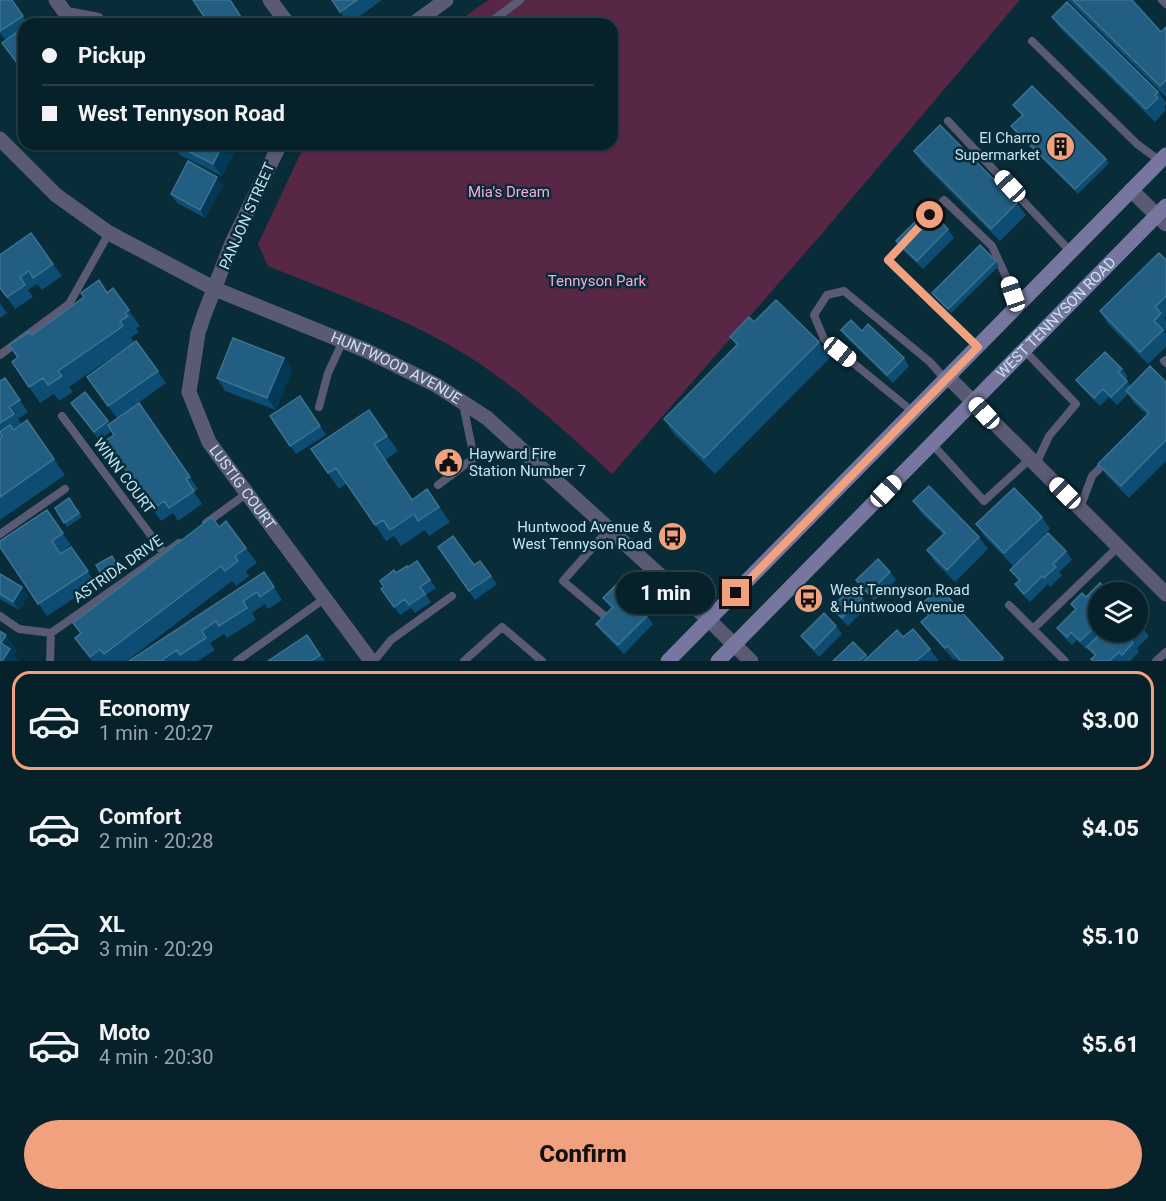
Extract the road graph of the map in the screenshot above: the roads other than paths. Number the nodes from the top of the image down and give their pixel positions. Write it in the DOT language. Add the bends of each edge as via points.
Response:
graph roads {
  1 [pos="56,0"];
  2 [pos="270,0"];
  3 [pos="446,0"];
  4 [pos="520,0"];
  5 [pos="1162,0"];
  6 [pos="1166,4"];
  7 [pos="87,18"];
  8 [pos="284,18"];
  9 [pos="421,18"];
  10 [pos="496,18"];
  11 [pos="1032,41"];
  12 [pos="948,121"];
  13 [pos="0,139"];
  14 [pos="277,150"];
  15 [pos="1163,158"];
  16 [pos="1131,190"];
  17 [pos="1163,215"];
  18 [pos="920,226"];
  19 [pos="109,233"];
  20 [pos="912,234"];
  21 [pos="1071,252"];
  22 [pos="215,289"];
  23 [pos="1017,306"];
  24 [pos="343,341"];
  25 [pos="978,347"];
  26 [pos="1024,350"];
  27 [pos="0,355"];
  28 [pos="947,378"];
  29 [pos="462,402"];
  30 [pos="974,402"];
  31 [pos="319,406"];
  32 [pos="913,412"];
  33 [pos="62,416"];
  34 [pos="932,444"];
  35 [pos="1114,454"];
  36 [pos="1033,461"];
  37 [pos="438,485"];
  38 [pos="65,489"];
  39 [pos="246,494"];
  40 [pos="1080,508"];
  41 [pos="198,529"];
  42 [pos="609,529"];
  43 [pos="0,534"];
  44 [pos="190,535"];
  45 [pos="1118,547"];
  46 [pos="164,553"];
  47 [pos="1166,594"];
  48 [pos="452,596"];
  49 [pos="324,599"];
  50 [pos="1009,605"];
  51 [pos="0,616"];
  52 [pos="607,618"];
  53 [pos="709,620"];
  54 [pos="1032,629"];
  55 [pos="51,633"];
  56 [pos="735,645"];
  57 [pos="1166,652"];
  58 [pos="50,661"];
  59 [pos="237,661"];
  60 [pos="372,661"];
  61 [pos="464,661"];
  62 [pos="542,661"];
  63 [pos="668,661"];
  64 [pos="718,661"];
  65 [pos="751,661"];
  66 [pos="1065,661"];
  67 [pos="1156,661"];
  1 -- 7 [label="street" via="66,14"];
  2 -- 8 [label="street"];
  3 -- 9 [label="street"];
  4 -- 10 [label="lane"];
  5 -- 6 [label="lane"];
  11 -- 15 [label="lane" via="1137,144"];
  12 -- 21 [label="lane"];
  13 -- 19 [label="street, HUNTWOOD AVENUE" via="56,195"];
  14 -- 22 [label="street, PANJON STREET" via="232,243"];
  15 -- 16 [label="main road"];
  16 -- 17 [label="street"];
  16 -- 21 [label="main road"];
  17 -- 26 [label="main road, WEST TENNYSON ROAD"];
  18 -- 23 [label="lane" via="945,200 992,246"];
  19 -- 22 [label="street, HUNTWOOD AVENUE"];
  19 -- 27 [label="lane" via="69,304"];
  20 -- 25 [label="lane" via="888,260"];
  21 -- 23 [label="main road"];
  22 -- 24 [label="street, HUNTWOOD AVENUE"];
  22 -- 39 [label="street, LUSTIG COURT" via="198,333 189,392 209,442"];
  23 -- 25 [label="main road"];
  24 -- 29 [label="street, HUNTWOOD AVENUE" via="436,385"];
  24 -- 31 [label="lane"];
  25 -- 28 [label="main road"];
  26 -- 30 [label="main road, WEST TENNYSON ROAD"];
  26 -- 36 [label="lane" via="1076,404 1048,436"];
  28 -- 30 [label="street"];
  28 -- 32 [label="main road"];
  28 -- 32 [label="lane" via="844,291 827,295 814,315 825,339"];
  29 -- 37 [label="lane" via="474,458"];
  29 -- 42 [label="street, HUNTWOOD AVENUE" via="488,418"];
  30 -- 34 [label="main road, WEST TENNYSON ROAD"];
  30 -- 36 [label="street"];
  32 -- 53 [label="main road"];
  33 -- 46 [label="lane, WINN COURT"];
  34 -- 36 [label="lane" via="984,501"];
  34 -- 56 [label="main road, WEST TENNYSON ROAD"];
  35 -- 40 [label="lane" via="1092,476"];
  36 -- 40 [label="street"];
  38 -- 43 [label="lane"];
  39 -- 41 [label="lane"];
  39 -- 49 [label="street, LUSTIG COURT"];
  40 -- 45 [label="street"];
  42 -- 52 [label="lane" via="563,581"];
  42 -- 53 [label="street, HUNTWOOD AVENUE"];
  44 -- 46 [label="lane, ASTRIDA DRIVE"];
  45 -- 47 [label="street"];
  45 -- 54 [label="lane"];
  46 -- 55 [label="lane, ASTRIDA DRIVE"];
  48 -- 60 [label="lane" via="392,640"];
  49 -- 59 [label="lane"];
  49 -- 60 [label="street, LUSTIG COURT"];
  50 -- 54 [label="lane"];
  51 -- 55 [label="lane" via="19,629"];
  53 -- 56 [label="street, HUNTWOOD AVENUE"];
  53 -- 63 [label="main road"];
  54 -- 66 [label="lane"];
  55 -- 58 [label="lane"];
  56 -- 64 [label="main road, WEST TENNYSON ROAD"];
  56 -- 65 [label="street, HUNTWOOD AVENUE"];
  57 -- 67 [label="lane"];
  61 -- 62 [label="lane" via="502,627"];
}
